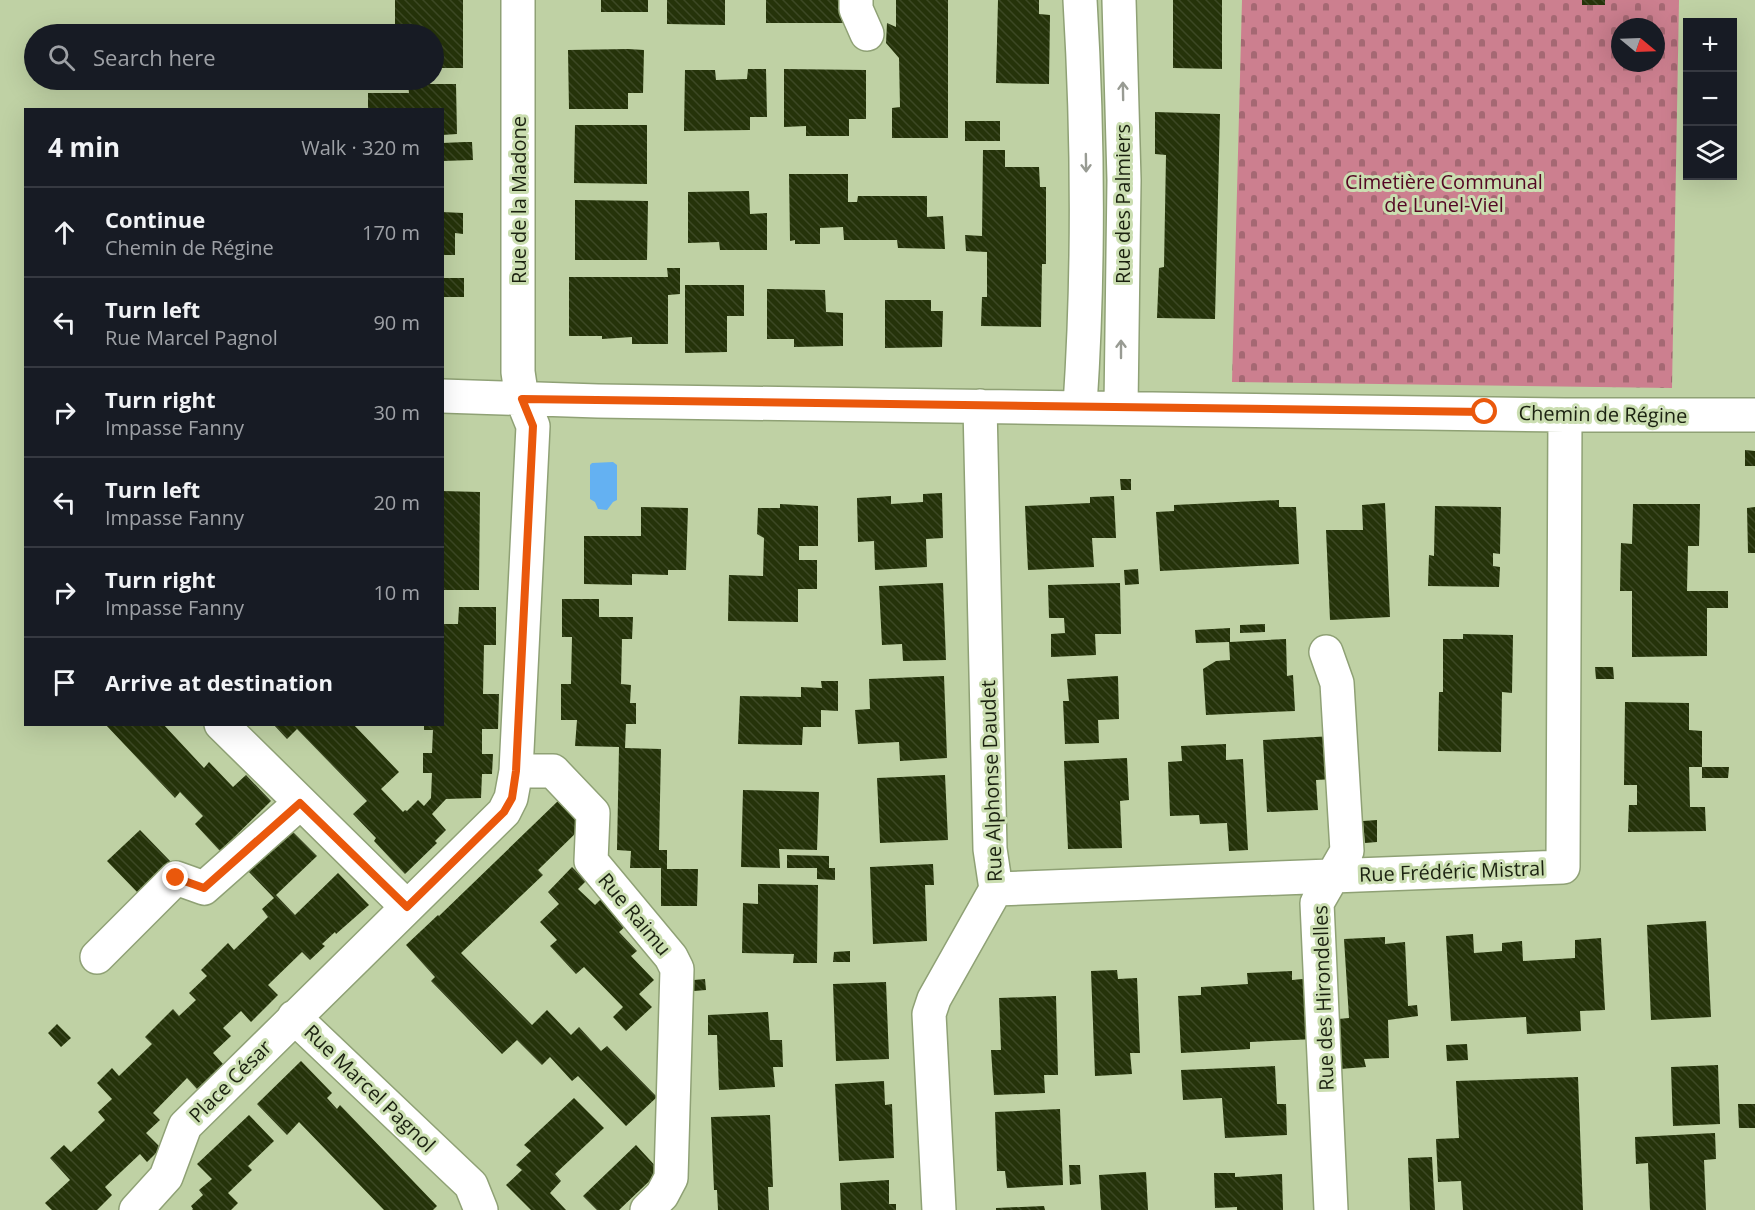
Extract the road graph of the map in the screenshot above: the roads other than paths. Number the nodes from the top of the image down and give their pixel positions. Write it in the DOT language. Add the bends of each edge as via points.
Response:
graph roads {
  1 [pos="518,0"];
  2 [pos="856,0"];
  3 [pos="1080,0"];
  4 [pos="1119,0"];
  5 [pos="867,34"];
  6 [pos="444,396"];
  7 [pos="522,399"];
  8 [pos="980,406"];
  9 [pos="1080,406"];
  10 [pos="1121,408"];
  11 [pos="1565,414"];
  12 [pos="1755,415"];
  13 [pos="1326,652"];
  14 [pos="223,726"];
  15 [pos="516,771"];
  16 [pos="300,803"];
  17 [pos="1333,876"];
  18 [pos="996,889"];
  19 [pos="407,907"];
  20 [pos="98,957"];
  21 [pos="294,1017"];
  22 [pos="136,1210"];
  23 [pos="481,1210"];
  24 [pos="647,1210"];
  25 [pos="939,1210"];
  26 [pos="1331,1210"];
  1 -- 7 [label="street, Rue de la Madone" via="518,372"];
  2 -- 5 [label="street"];
  3 -- 9 [label="street, Rue des Palmiers, one-way" via="1086,180"];
  10 -- 4 [label="street, Rue des Palmiers, one-way" via="1124,180"];
  6 -- 7 [label="street, Chemin de Régine"];
  7 -- 8 [label="street, Chemin de Régine"];
  7 -- 15 [label="street, Rue Marcel Pagnol" via="533,426"];
  8 -- 9 [label="street, Chemin de Régine"];
  8 -- 18 [label="street, Rue Alphonse Daudet" via="990,849"];
  9 -- 10 [label="street, Chemin de Régine"];
  10 -- 11 [label="street, Chemin de Régine"];
  11 -- 12 [label="street, Chemin de Régine"];
  11 -- 17 [label="street, Rue Frédéric Mistral" via="1563,867"];
  13 -- 17 [label="street, Rue des Hirondelles" via="1337,683 1347,850"];
  14 -- 16 [label="street"];
  15 -- 19 [label="street, Rue Marcel Pagnol" via="512,798 504,812"];
  15 -- 24 [label="street, Rue Raimu" via="552,771 593,813 591,861 677,969 670,1178 662,1195"];
  16 -- 19 [label="street"];
  16 -- 20 [label="street" via="204,888 176,878"];
  17 -- 18 [label="street, Rue Frédéric Mistral"];
  17 -- 26 [label="street, Rue des Hirondelles" via="1317,903"];
  18 -- 25 [label="street, Rue Alphonse Daudet" via="929,1014"];
  19 -- 21 [label="street, Rue Marcel Pagnol"];
  21 -- 22 [label="street, Place César" via="185,1126 166,1177"];
  21 -- 23 [label="street, Rue Marcel Pagnol" via="471,1185"];
}
